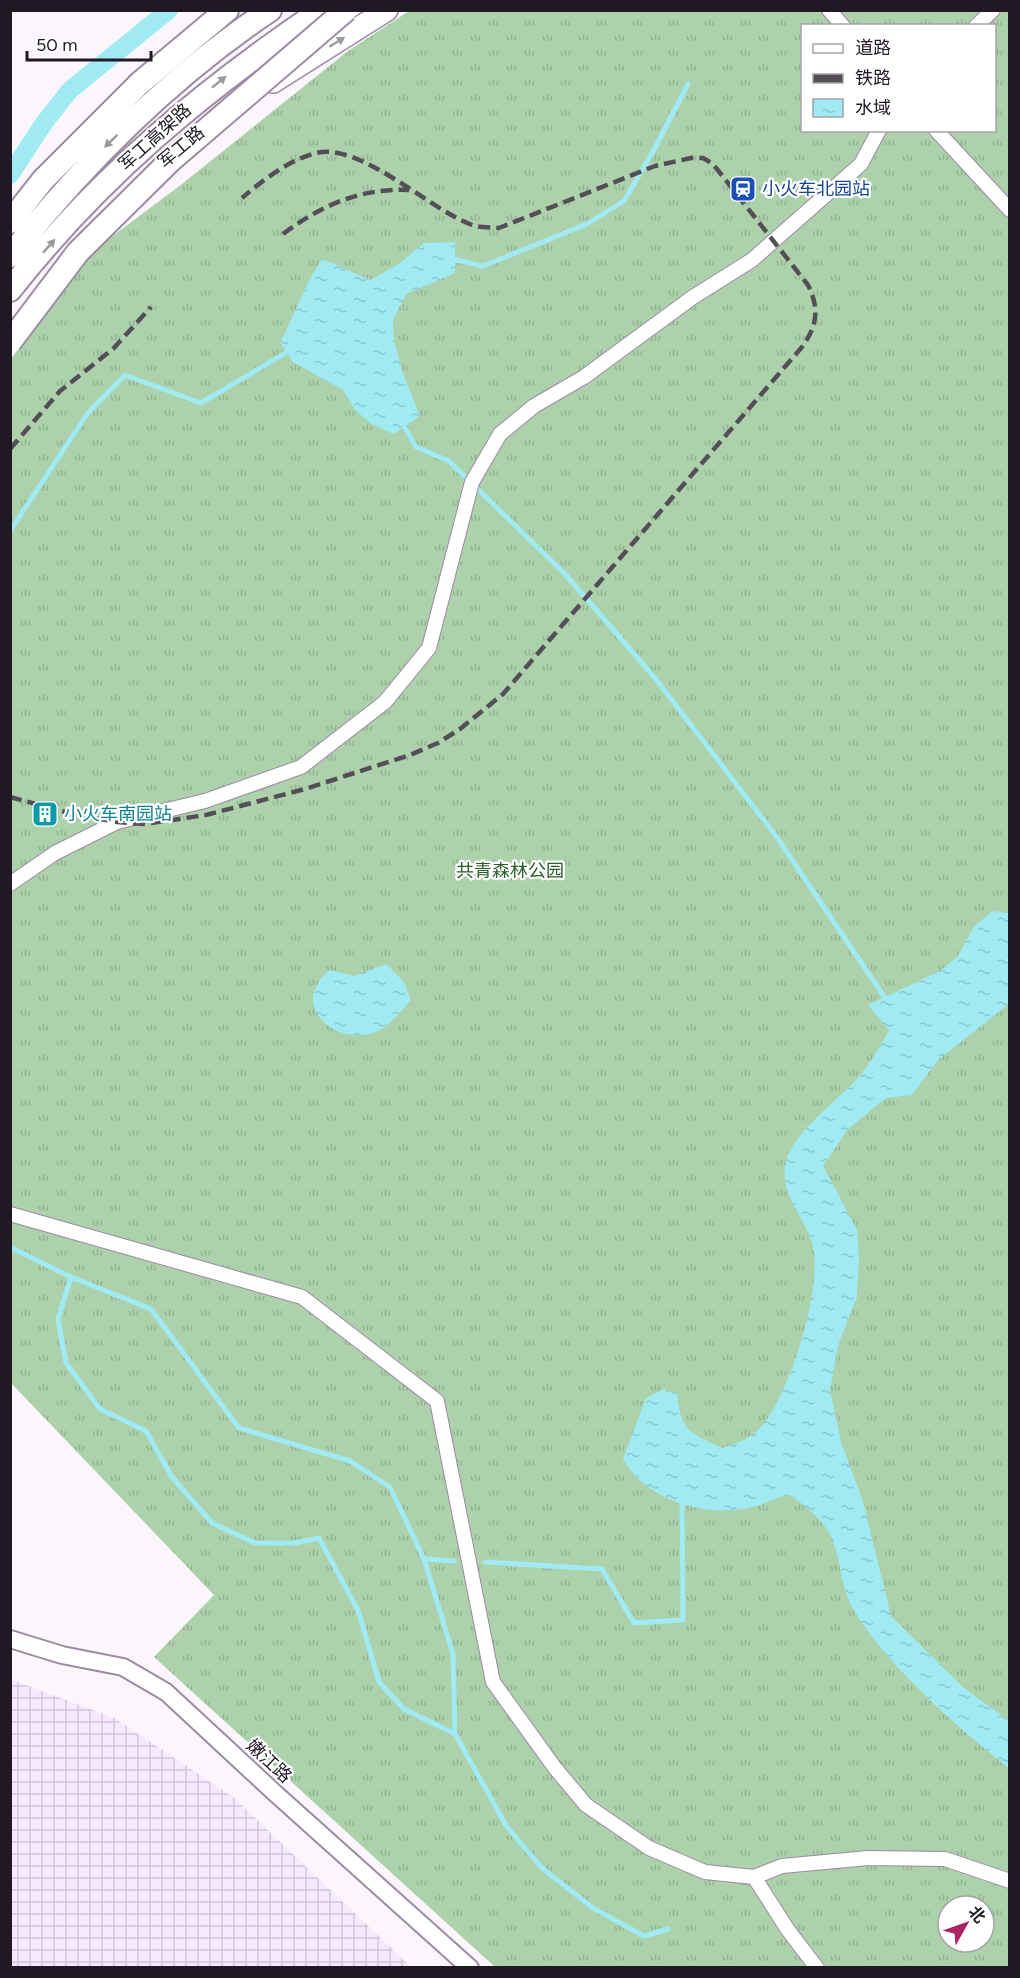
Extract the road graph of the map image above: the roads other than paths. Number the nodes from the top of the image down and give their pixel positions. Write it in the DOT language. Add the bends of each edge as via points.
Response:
graph roads {
  1 [pos="227,10"];
  2 [pos="241,10"];
  3 [pos="270,10"];
  4 [pos="322,10"];
  5 [pos="346,10"];
  6 [pos="387,10"];
  7 [pos="829,10"];
  8 [pos="993,10"];
  9 [pos="841,24"];
  10 [pos="978,24"];
  11 [pos="878,132"];
  12 [pos="938,132"];
  13 [pos="1010,210"];
  14 [pos="10,222"];
  15 [pos="10,228"];
  16 [pos="10,256"];
  17 [pos="10,290"];
  18 [pos="10,326"];
  19 [pos="10,342"];
  20 [pos="10,884"];
  21 [pos="10,1214"];
  22 [pos="10,1639"];
  23 [pos="754,1877"];
  24 [pos="1010,1881"];
  25 [pos="470,1968"];
  26 [pos="818,1968"];
  1 -- 14 [label="highway" via="140,83 42,180"];
  2 -- 15 [label="main road" via="104,125"];
  3 -- 16 [label="highway, 军工高架路, one-way" via="164,91 97,154"];
  17 -- 4 [label="highway, 军工高架路, one-way" via="104,183 165,126 226,77"];
  5 -- 19 [label="highway, bridge" via="205,129 78,252"];
  18 -- 6 [label="main road, 军工路, one-way" via="68,250 119,198 212,120"];
  7 -- 9 [label="street"];
  8 -- 10 [label="street"];
  11 -- 20 [label="street" via="861,164 752,260 693,297 584,377 534,406 500,434 472,482 429,648 386,702 301,767 205,801 117,822 56,853"];
  12 -- 13 [label="street"];
  21 -- 23 [label="street" via="302,1297 437,1401 494,1682 586,1806 649,1848 705,1872"];
  22 -- 25 [label="street, 嫩江路" via="62,1655 123,1667 166,1692"];
  23 -- 24 [label="street" via="782,1866 857,1859 945,1859"];
  23 -- 26 [label="street"];
}
